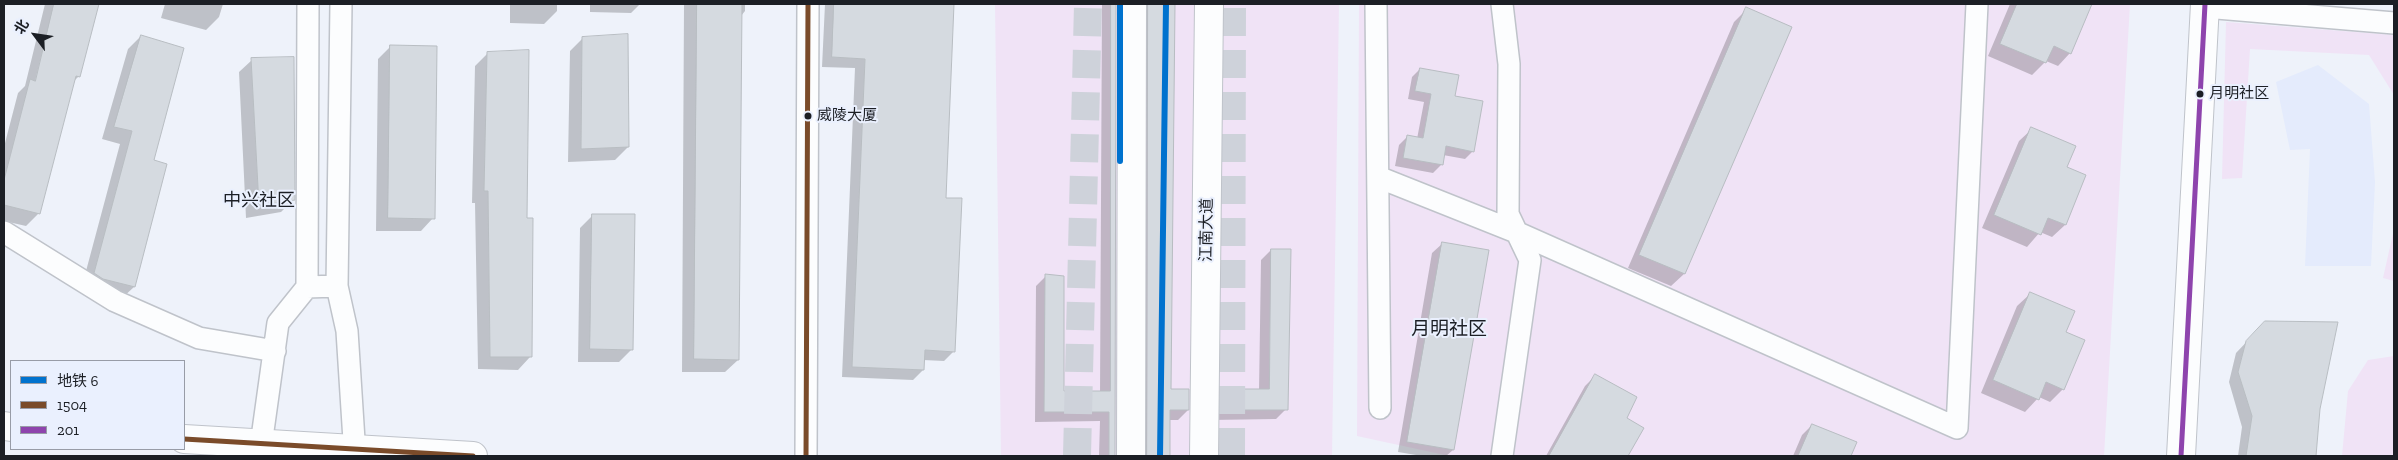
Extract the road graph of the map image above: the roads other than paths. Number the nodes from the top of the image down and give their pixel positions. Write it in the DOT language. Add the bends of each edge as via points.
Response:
graph roads {
  1 [pos="308,4"];
  2 [pos="342,4"];
  3 [pos="808,4"];
  4 [pos="1132,4"];
  5 [pos="1210,4"];
  6 [pos="1376,4"];
  7 [pos="1502,4"];
  8 [pos="1977,4"];
  9 [pos="2205,6"];
  10 [pos="2394,24"];
  11 [pos="1378,177"];
  12 [pos="4,232"];
  13 [pos="1516,232"];
  14 [pos="337,286"];
  15 [pos="307,287"];
  16 [pos="275,351"];
  17 [pos="1380,408"];
  18 [pos="185,439"];
  19 [pos="261,445"];
  20 [pos="355,453"];
  21 [pos="407,454"];
  22 [pos="473,456"];
  23 [pos="806,456"];
  24 [pos="1131,456"];
  25 [pos="1204,456"];
  26 [pos="1502,456"];
  27 [pos="2181,456"];
  1 -- 15 [label="street"];
  2 -- 14 [label="street"];
  3 -- 23 [label="street"];
  4 -- 24 [label="main road"];
  5 -- 25 [label="main road, 江南大道"];
  6 -- 11 [label="street"];
  7 -- 13 [label="street" via="1509,64 1508,214"];
  8 -- 13 [label="street" via="1958,428"];
  9 -- 10 [label="street"];
  9 -- 27 [label="main road"];
  11 -- 13 [label="street"];
  11 -- 17 [label="street"];
  12 -- 16 [label="street" via="115,301 198,338"];
  13 -- 26 [label="street" via="1530,260"];
  14 -- 15 [label="street"];
  14 -- 20 [label="street" via="347,331"];
  15 -- 16 [label="street" via="278,323"];
  16 -- 19 [label="street"];
  18 -- 19 [label="main road"];
  19 -- 20 [label="main road"];
  20 -- 21 [label="main road"];
  21 -- 22 [label="main road"];
}
